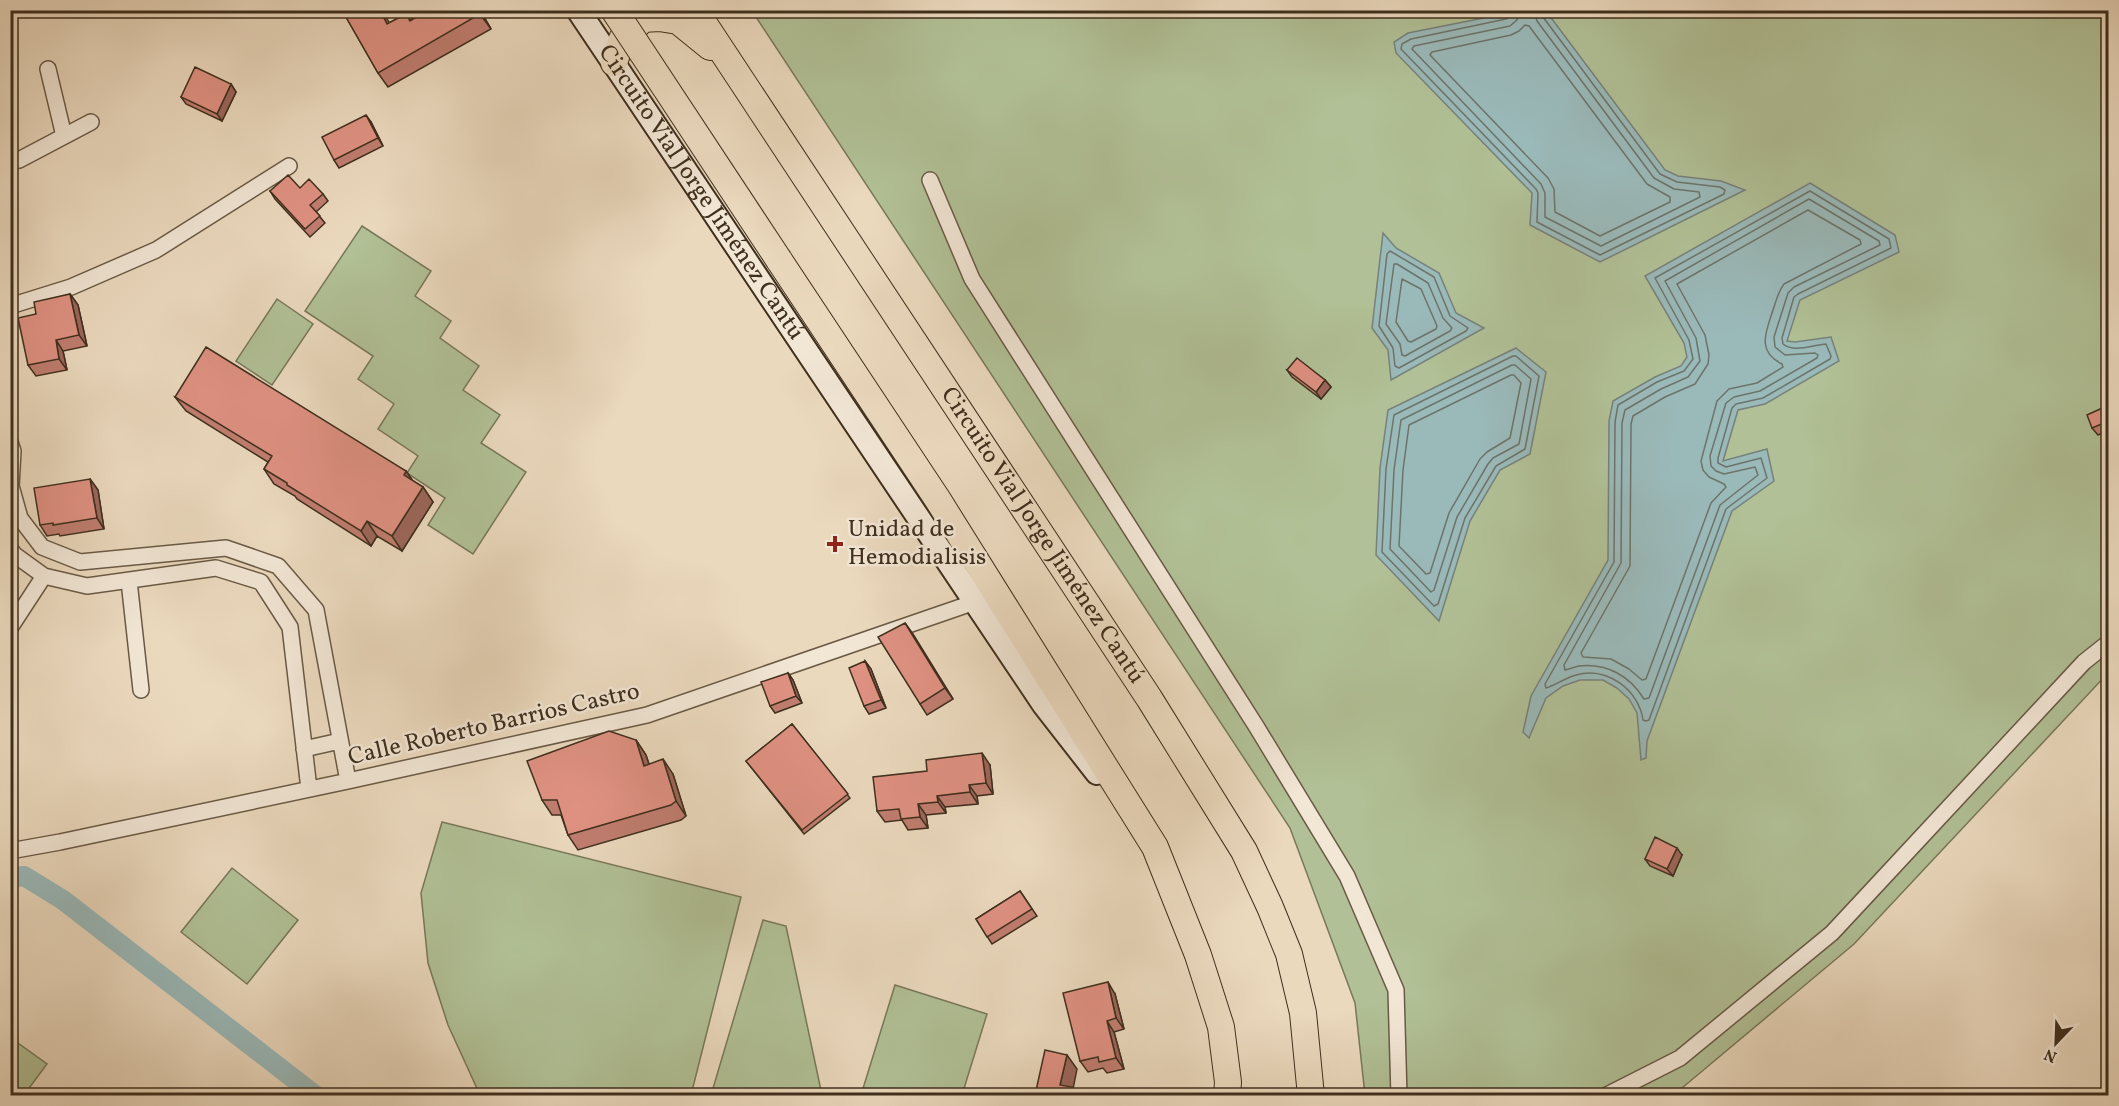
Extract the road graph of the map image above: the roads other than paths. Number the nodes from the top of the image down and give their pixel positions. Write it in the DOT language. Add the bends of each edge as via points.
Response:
graph roads {
  1 [pos="578,10"];
  2 [pos="614,10"];
  3 [pos="695,10"];
  4 [pos="614,63"];
  5 [pos="729,63"];
  6 [pos="48,69"];
  7 [pos="91,122"];
  8 [pos="64,136"];
  9 [pos="10,161"];
  10 [pos="289,166"];
  11 [pos="930,180"];
  12 [pos="10,306"];
  13 [pos="11,448"];
  14 [pos="10,549"];
  15 [pos="44,576"];
  16 [pos="129,581"];
  17 [pos="975,602"];
  18 [pos="10,628"];
  19 [pos="2109,643"];
  20 [pos="141,690"];
  21 [pos="340,741"];
  22 [pos="304,749"];
  23 [pos="348,781"];
  24 [pos="309,789"];
  25 [pos="1155,848"];
  26 [pos="10,850"];
  27 [pos="1227,1095"];
  28 [pos="1311,1095"];
  29 [pos="1399,1095"];
  30 [pos="1605,1095"];
  1 -- 4 [label="street, Circuito Vial Jorge Jiménez Cantú"];
  2 -- 25 [label="main road, Circuito Vial Jorge Jiménez Cantú, bridge" via="938,500"];
  3 -- 5 [label="main road, Circuito Vial Jorge Jiménez Cantú"];
  4 -- 5 [label="main road" via="622,39 643,19 659,18 678,21"];
  4 -- 17 [label="street, Circuito Vial Jorge Jiménez Cantú"];
  5 -- 28 [label="main road, Circuito Vial Jorge Jiménez Cantú" via="1149,698 1244,851 1289,954 1303,1013"];
  6 -- 8 [label="street"];
  7 -- 8 [label="street"];
  8 -- 9 [label="street"];
  10 -- 12 [label="street" via="156,250 71,287"];
  11 -- 29 [label="street" via="972,279 1347,876 1396,990"];
  13 -- 21 [label="street" via="11,486 20,518 42,547 80,562 226,548 278,566 316,610"];
  14 -- 15 [label="street"];
  15 -- 16 [label="street" via="87,586"];
  15 -- 18 [label="street"];
  16 -- 20 [label="street"];
  16 -- 22 [label="street" via="216,568 261,582 290,627"];
  17 -- 23 [label="street, Calle Roberto Barrios Castro" via="647,715"];
  17 -- 25 [label="street, Circuito Vial Jorge Jiménez Cantú" via="1044,705"];
  19 -- 30 [label="street" via="2084,662 1832,933 1680,1058"];
  21 -- 22 [label="street"];
  21 -- 23 [label="street"];
  22 -- 24 [label="street"];
  23 -- 24 [label="street, Calle Roberto Barrios Castro"];
  24 -- 26 [label="street, Calle Roberto Barrios Castro"];
  25 -- 27 [label="main road, Circuito Vial Jorge Jiménez Cantú" via="1198,954 1221,1027"];
}
